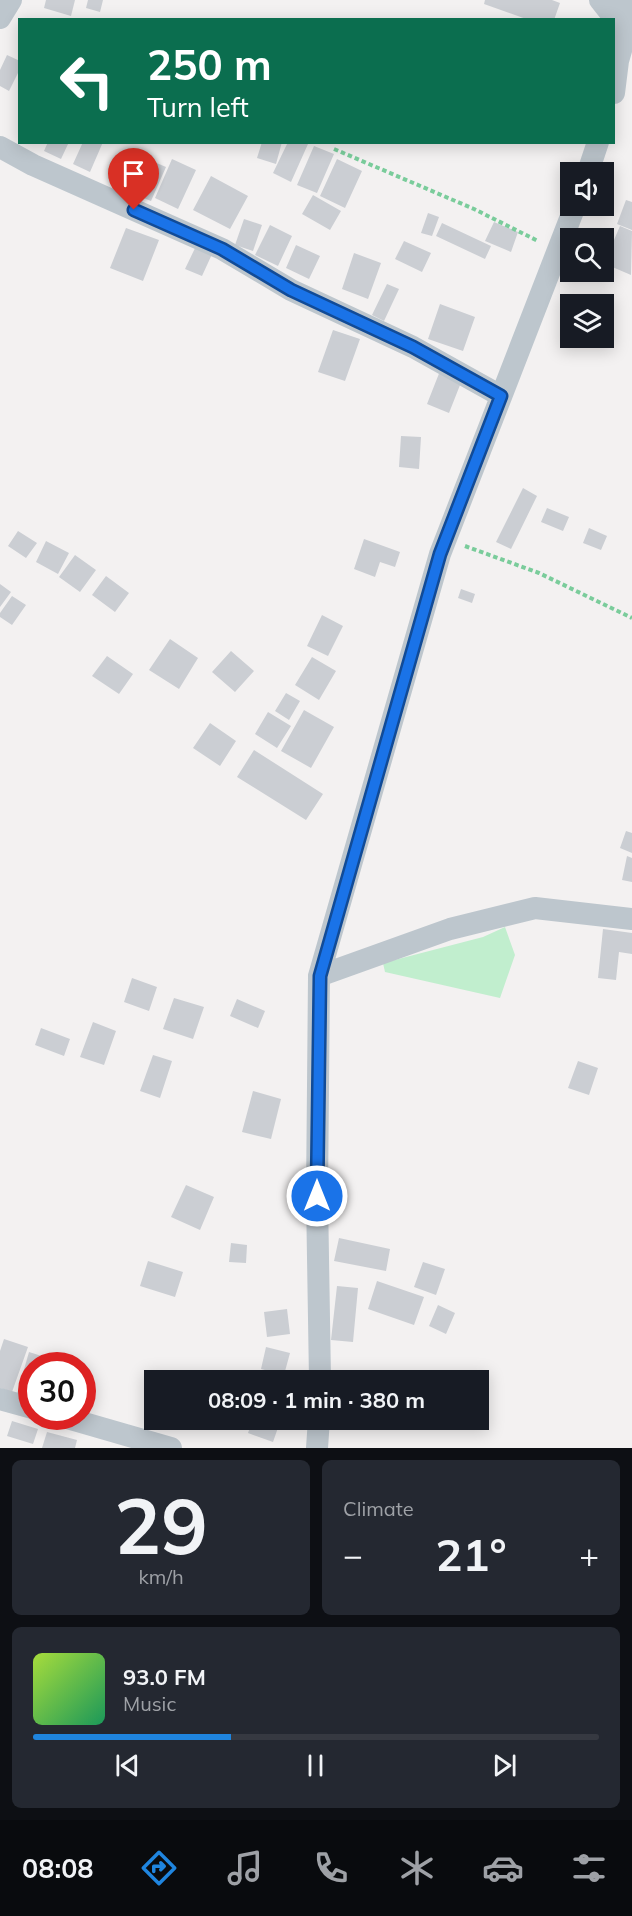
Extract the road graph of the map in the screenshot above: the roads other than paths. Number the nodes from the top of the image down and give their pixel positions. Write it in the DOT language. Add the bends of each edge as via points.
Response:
graph roads {
  1 [pos="11,0"];
  2 [pos="600,0"];
  3 [pos="621,0"];
  4 [pos="0,18"];
  5 [pos="629,34"];
  6 [pos="615,85"];
  7 [pos="597,144"];
  8 [pos="0,147"];
  9 [pos="591,162"];
  10 [pos="571,216"];
  11 [pos="501,396"];
  12 [pos="632,919"];
  13 [pos="320,976"];
  14 [pos="320,1370"];
  15 [pos="0,1399"];
  16 [pos="18,1404"];
  17 [pos="96,1426"];
  18 [pos="318,1430"];
  19 [pos="171,1448"];
  20 [pos="317,1448"];
  1 -- 4 [label="street"];
  2 -- 5 [label="street"];
  3 -- 5 [label="street"];
  5 -- 6 [label="street" via="618,61"];
  7 -- 9 [label="street"];
  8 -- 11 [label="street" via="222,249 291,290 413,347"];
  10 -- 11 [label="street"];
  11 -- 13 [label="street" via="440,554"];
  12 -- 13 [label="street" via="536,908 450,929"];
  13 -- 14 [label="street"];
  15 -- 16 [label="street"];
  17 -- 19 [label="street"];
  18 -- 20 [label="street"];
}
